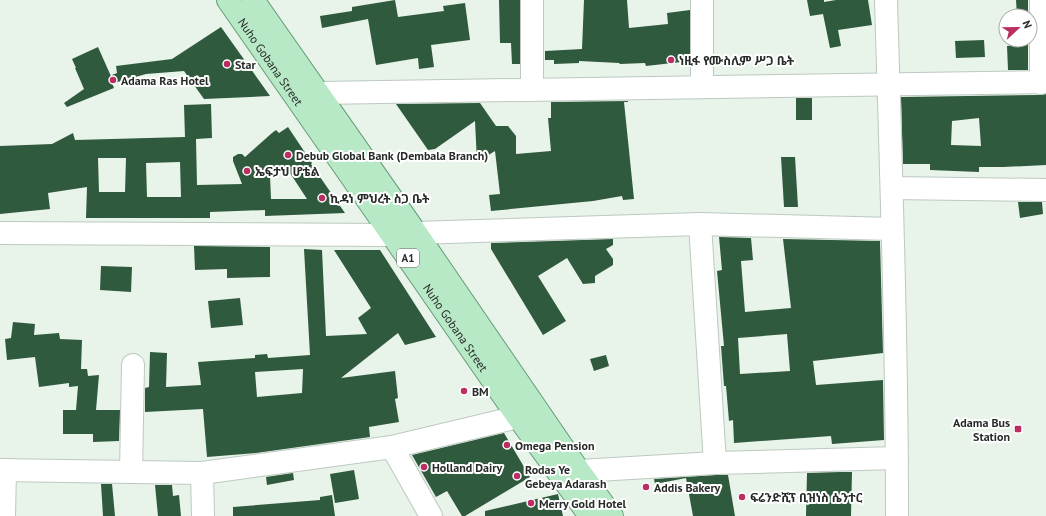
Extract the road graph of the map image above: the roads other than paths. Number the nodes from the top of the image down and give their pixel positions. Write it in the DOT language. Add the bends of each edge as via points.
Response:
graph roads {
  1 [pos="228,0"];
  2 [pos="253,0"];
  3 [pos="532,0"];
  4 [pos="702,0"];
  5 [pos="886,0"];
  6 [pos="1041,0"];
  7 [pos="1043,82"];
  8 [pos="888,85"];
  9 [pos="702,88"];
  10 [pos="532,90"];
  11 [pos="319,93"];
  12 [pos="892,188"];
  13 [pos="1046,190"];
  14 [pos="700,224"];
  15 [pos="892,229"];
  16 [pos="0,232"];
  17 [pos="416,233"];
  18 [pos="392,235"];
  19 [pos="133,365"];
  20 [pos="518,417"];
  21 [pos="392,447"];
  22 [pos="897,458"];
  23 [pos="715,463"];
  24 [pos="3,470"];
  25 [pos="568,471"];
  26 [pos="131,472"];
  27 [pos="202,473"];
  28 [pos="4,516"];
  29 [pos="203,516"];
  30 [pos="431,516"];
  31 [pos="590,516"];
  32 [pos="612,516"];
  33 [pos="897,516"];
  1 -- 18 [label="main road, Nuho Gobana Street / A1"];
  2 -- 11 [label="main road, Nuho Gobana Street / A1"];
  3 -- 10 [label="street"];
  4 -- 9 [label="street"];
  5 -- 8 [label="street"];
  6 -- 7 [label="street"];
  7 -- 8 [label="street"];
  8 -- 9 [label="street"];
  8 -- 12 [label="street"];
  9 -- 10 [label="street"];
  10 -- 11 [label="street"];
  11 -- 17 [label="main road, Nuho Gobana Street / A1"];
  12 -- 13 [label="street"];
  12 -- 15 [label="street"];
  14 -- 15 [label="street"];
  14 -- 17 [label="street"];
  14 -- 23 [label="street"];
  15 -- 22 [label="street"];
  16 -- 18 [label="street"];
  17 -- 18 [label="street"];
  17 -- 25 [label="main road, Nuho Gobana Street / A1"];
  18 -- 20 [label="main road, Nuho Gobana Street / A1"];
  19 -- 26 [label="street"];
  20 -- 21 [label="street"];
  20 -- 25 [label="main road, Nuho Gobana Street / A1"];
  21 -- 27 [label="street"];
  21 -- 30 [label="street"];
  22 -- 23 [label="street"];
  22 -- 33 [label="street"];
  23 -- 25 [label="street"];
  24 -- 26 [label="street"];
  24 -- 28 [label="street"];
  25 -- 31 [label="main road, Nuho Gobana Street / A1"];
  25 -- 32 [label="main road, Nuho Gobana Street / A1"];
  26 -- 27 [label="street"];
  27 -- 29 [label="street"];
}
